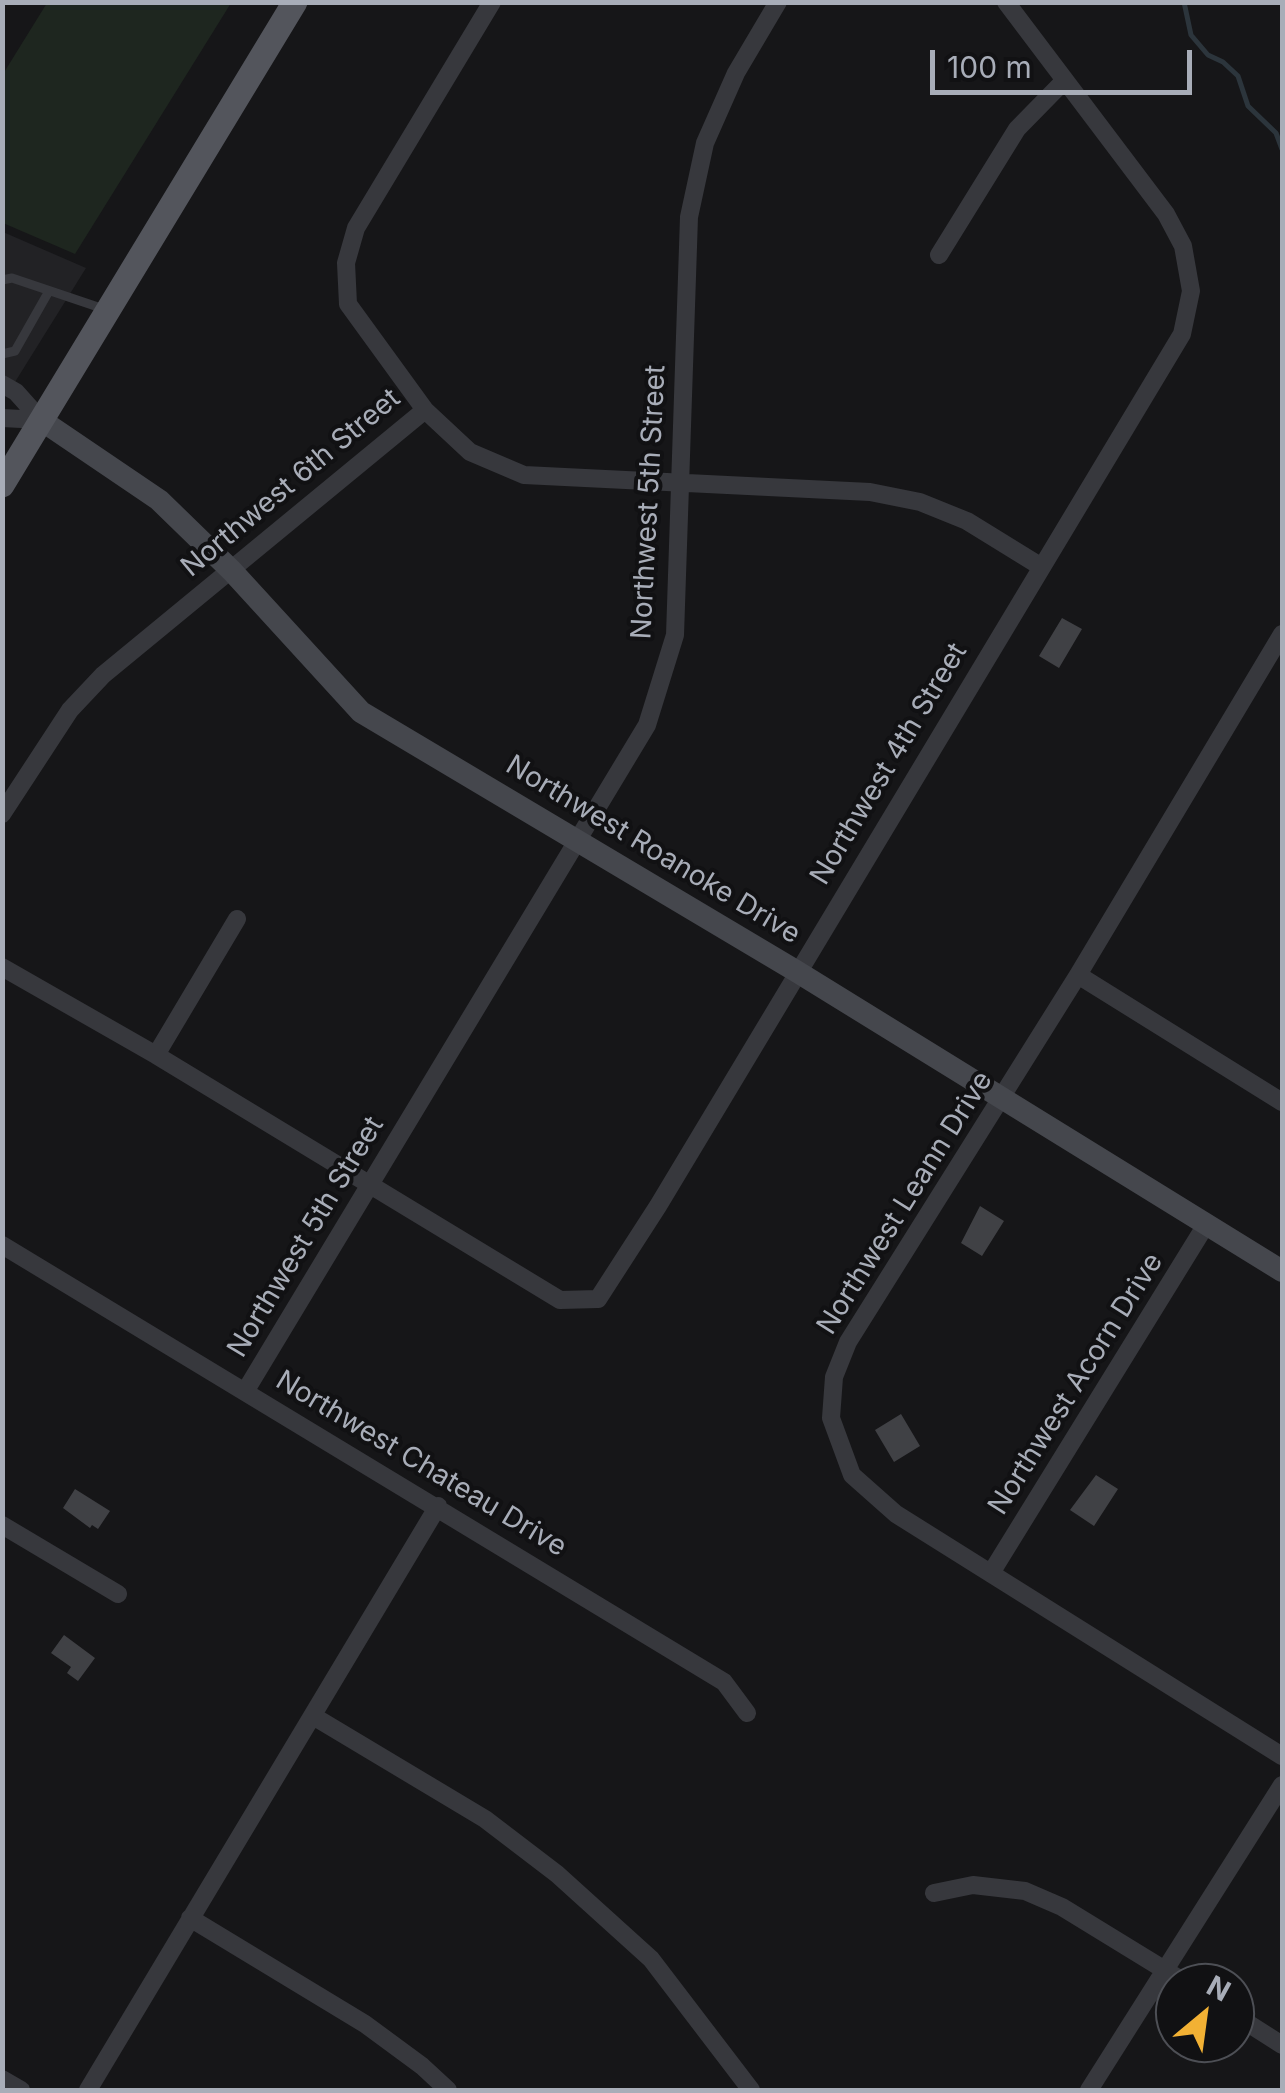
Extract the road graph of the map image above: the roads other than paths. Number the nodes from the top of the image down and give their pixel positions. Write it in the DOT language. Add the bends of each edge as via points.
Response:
graph roads {
  1 [pos="296,2"];
  2 [pos="492,2"];
  3 [pos="778,2"];
  4 [pos="1006,2"];
  5 [pos="1065,80"];
  6 [pos="939,255"];
  7 [pos="2,280"];
  8 [pos="50,292"];
  9 [pos="108,310"];
  10 [pos="2,354"];
  11 [pos="2,384"];
  12 [pos="425,410"];
  13 [pos="2,418"];
  14 [pos="41,420"];
  15 [pos="680,484"];
  16 [pos="2,485"];
  17 [pos="1040,566"];
  18 [pos="232,571"];
  19 [pos="1282,634"];
  20 [pos="2,814"];
  21 [pos="578,840"];
  22 [pos="238,919"];
  23 [pos="2,966"];
  24 [pos="796,971"];
  25 [pos="1078,975"];
  26 [pos="156,1055"];
  27 [pos="1280,1094"];
  28 [pos="1003,1097"];
  29 [pos="371,1184"];
  30 [pos="1207,1223"];
  31 [pos="2,1244"];
  32 [pos="1282,1271"];
  33 [pos="246,1390"];
  34 [pos="438,1506"];
  35 [pos="2,1525"];
  36 [pos="992,1573"];
  37 [pos="118,1594"];
  38 [pos="747,1714"];
  39 [pos="313,1716"];
  40 [pos="1282,1756"];
  41 [pos="1282,1785"];
  42 [pos="934,1894"];
  43 [pos="190,1918"];
  44 [pos="1169,1963"];
  45 [pos="1155,1964"];
  46 [pos="1155,1986"];
  47 [pos="1255,2028"];
  48 [pos="1282,2046"];
  49 [pos="2,2079"];
  50 [pos="21,2090"];
  51 [pos="88,2090"];
  52 [pos="448,2090"];
  53 [pos="752,2090"];
  54 [pos="1089,2090"];
  1 -- 9 [label="main road"];
  2 -- 12 [label="street, Northwest 6th Street" via="356,228 346,262 348,304"];
  3 -- 15 [label="street, Northwest 5th Street" via="705,143 689,217"];
  4 -- 5 [label="street"];
  5 -- 6 [label="street" via="1017,128"];
  5 -- 17 [label="street, Northwest 4th Street" via="1166,214 1183,246 1191,291 1182,334"];
  7 -- 8 [label="lane"];
  8 -- 9 [label="lane"];
  8 -- 10 [label="lane" via="15,352"];
  9 -- 14 [label="main road"];
  11 -- 14 [label="street"];
  12 -- 15 [label="street" via="470,452 524,475"];
  12 -- 18 [label="street, Northwest 6th Street"];
  13 -- 14 [label="street"];
  14 -- 16 [label="main road"];
  14 -- 18 [label="street, Northwest Roanoke Drive" via="159,500"];
  15 -- 17 [label="street" via="870,492 920,502 967,521"];
  15 -- 21 [label="street, Northwest 5th Street" via="675,634 663,678 647,725"];
  17 -- 24 [label="street, Northwest 4th Street"];
  18 -- 20 [label="street, Northwest 6th Street" via="70,710"];
  18 -- 21 [label="street, Northwest Roanoke Drive" via="362,712"];
  19 -- 25 [label="street, Northwest Leann Drive"];
  21 -- 24 [label="street, Northwest Roanoke Drive"];
  21 -- 29 [label="street, Northwest 5th Street"];
  22 -- 26 [label="street"];
  23 -- 26 [label="street"];
  24 -- 28 [label="street, Northwest Roanoke Drive"];
  24 -- 29 [label="street, Northwest 4th Street" via="598,1299 560,1300"];
  25 -- 27 [label="street"];
  25 -- 28 [label="street, Northwest Leann Drive"];
  26 -- 29 [label="street"];
  28 -- 30 [label="street, Northwest Roanoke Drive"];
  28 -- 36 [label="street, Northwest Leann Drive" via="848,1342 834,1377 831,1418 852,1475 896,1514"];
  29 -- 33 [label="street, Northwest 5th Street"];
  30 -- 32 [label="street, Northwest Roanoke Drive"];
  30 -- 36 [label="street, Northwest Acorn Drive"];
  31 -- 33 [label="street, Northwest Chateau Drive"];
  33 -- 34 [label="street, Northwest Chateau Drive"];
  34 -- 38 [label="street, Northwest Chateau Drive" via="724,1682"];
  34 -- 39 [label="street"];
  35 -- 37 [label="street"];
  36 -- 40 [label="street, Northwest Leann Drive"];
  39 -- 43 [label="street"];
  39 -- 53 [label="street" via="485,1819 557,1874 652,1959"];
  41 -- 44 [label="street"];
  42 -- 45 [label="street" via="972,1885 1025,1891"];
  43 -- 51 [label="street"];
  43 -- 52 [label="street" via="365,2024"];
  46 -- 54 [label="street"];
  47 -- 48 [label="street"];
  49 -- 50 [label="street"];
}
